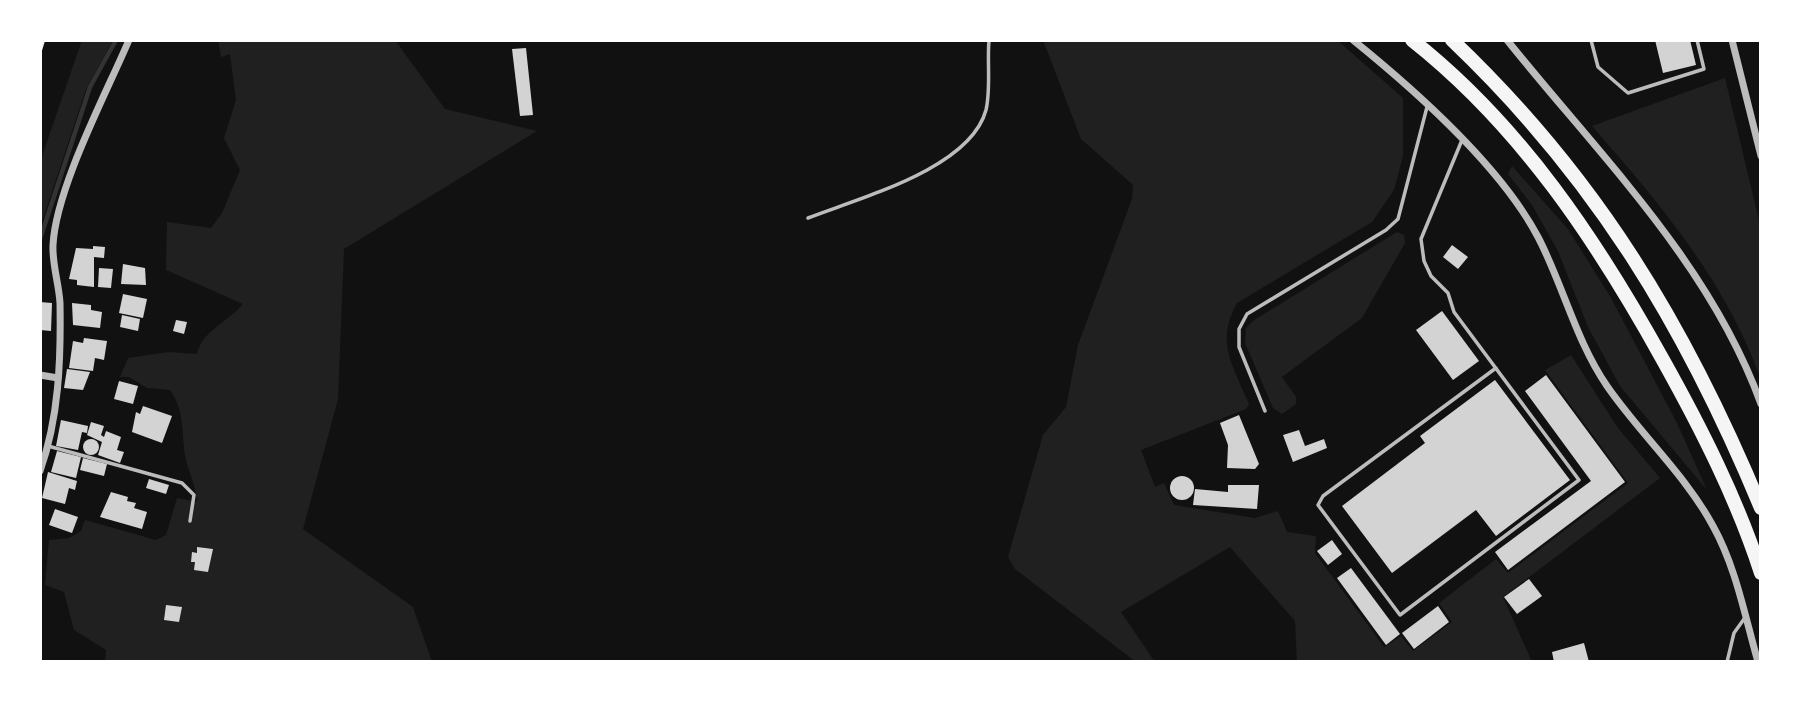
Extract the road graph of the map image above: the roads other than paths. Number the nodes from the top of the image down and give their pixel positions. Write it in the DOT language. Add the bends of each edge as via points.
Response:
graph roads {
  1 [pos="129,40"];
  2 [pos="989,40"];
  3 [pos="1353,40"];
  4 [pos="1412,40"];
  5 [pos="1452,40"];
  6 [pos="1507,40"];
  7 [pos="1591,40"];
  8 [pos="1697,40"];
  9 [pos="1732,40"];
  10 [pos="1427,107"];
  11 [pos="1462,140"];
  12 [pos="1761,156"];
  13 [pos="808,218"];
  14 [pos="1496,368"];
  15 [pos="40,375"];
  16 [pos="58,378"];
  17 [pos="1761,404"];
  18 [pos="1265,411"];
  19 [pos="48,446"];
  20 [pos="40,471"];
  21 [pos="1761,508"];
  22 [pos="190,521"];
  23 [pos="1761,573"];
  24 [pos="1745,617"];
  25 [pos="1727,662"];
  26 [pos="1758,662"];
  1 -- 16 [label="street" via="58,219 53,246 60,300"];
  2 -- 13 [label="lane" via="986,109 975,133 958,150 903,182"];
  3 -- 10 [label="street"];
  4 -- 23 [label="highway" via="1488,109 1541,169 1589,234 1681,392 1721,473"];
  5 -- 21 [label="highway" via="1512,98 1610,220 1704,380"];
  6 -- 17 [label="street" via="1633,192 1697,278 1744,356"];
  7 -- 8 [label="lane" via="1598,67 1628,93 1704,69"];
  9 -- 12 [label="street"];
  10 -- 11 [label="street"];
  10 -- 18 [label="lane" via="1398,219 1247,314 1239,329 1240,347"];
  11 -- 14 [label="lane" via="1426,222 1421,239 1424,261 1448,293 1454,312"];
  11 -- 24 [label="street" via="1488,166 1537,235 1606,386 1679,474 1714,527"];
  14 -- 14 [label="lane" via="1580,480 1401,615 1318,505 1323,496"];
  15 -- 16 [label="street"];
  16 -- 19 [label="street"];
  19 -- 20 [label="street"];
  19 -- 22 [label="lane" via="182,483 194,495"];
  24 -- 25 [label="lane" via="1734,633"];
  24 -- 26 [label="street"];
}
